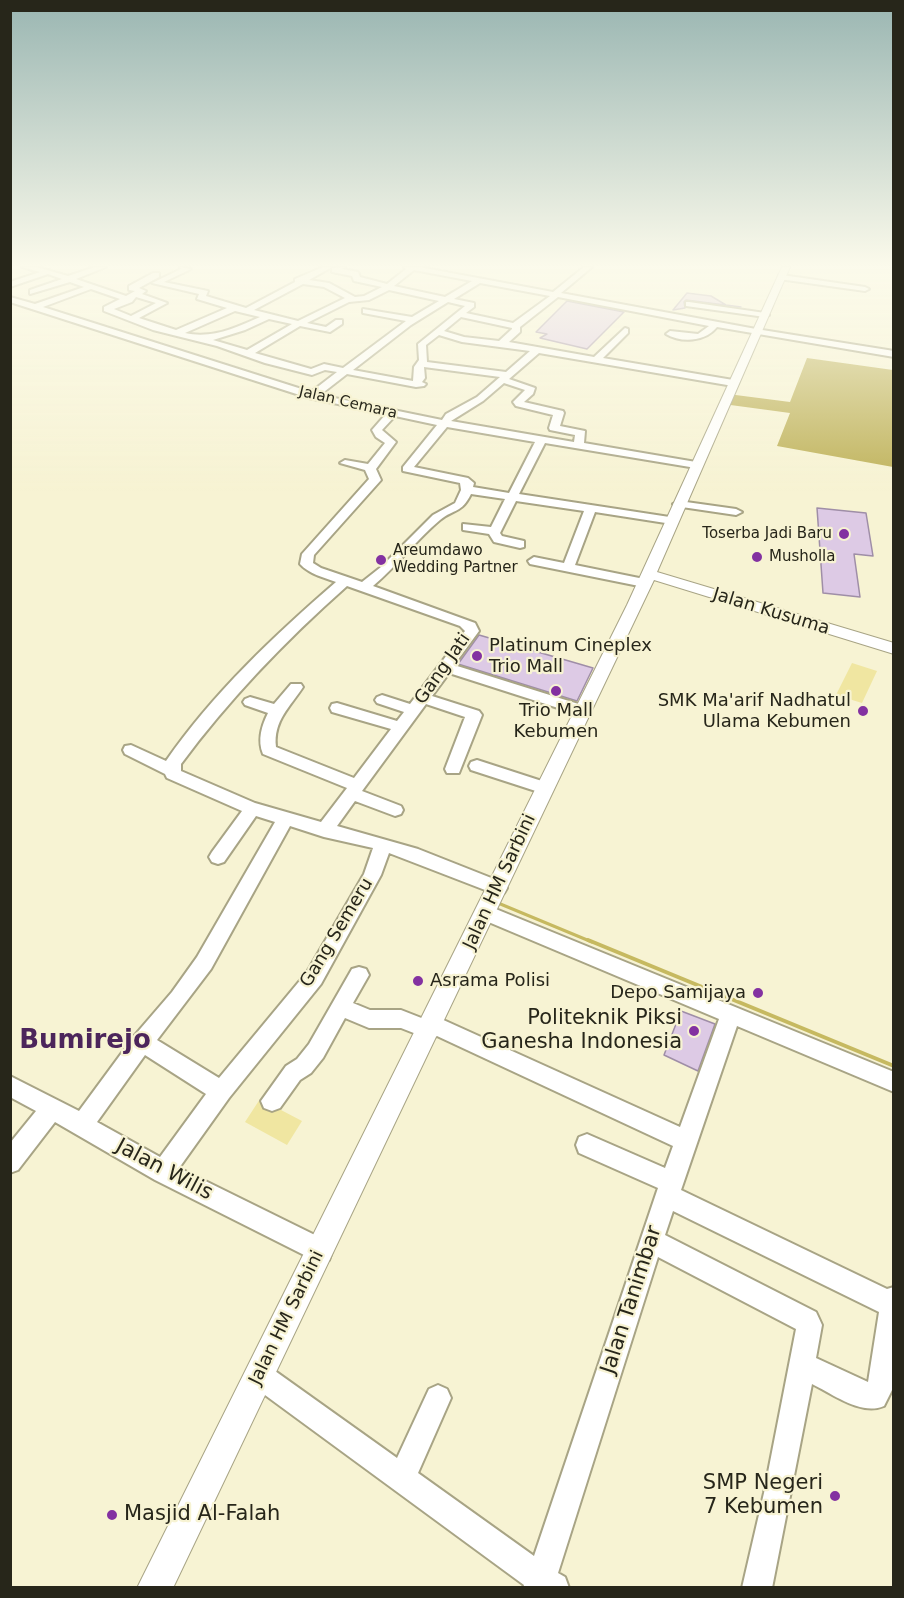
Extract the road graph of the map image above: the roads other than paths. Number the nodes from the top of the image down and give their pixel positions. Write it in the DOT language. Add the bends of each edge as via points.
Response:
graph roads {
  1 [pos="143,342"];
  2 [pos="161,342"];
  3 [pos="209,342"];
  4 [pos="268,342"];
  5 [pos="385,342"];
  6 [pos="425,342"];
  7 [pos="483,342"];
  8 [pos="504,342"];
  9 [pos="614,342"];
  10 [pos="752,342"];
  11 [pos="816,342"];
  12 [pos="502,344"];
  13 [pos="154,345"];
  14 [pos="536,350"];
  15 [pos="249,353"];
  16 [pos="894,354"];
  17 [pos="597,359"];
  18 [pos="468,360"];
  19 [pos="422,364"];
  20 [pos="459,369"];
  21 [pos="344,372"];
  22 [pos="504,378"];
  23 [pos="733,383"];
  24 [pos="312,396"];
  25 [pos="392,413"];
  26 [pos="443,423"];
  27 [pos="541,440"];
  28 [pos="578,446"];
  29 [pos="345,463"];
  30 [pos="696,465"];
  31 [pos="370,468"];
  32 [pos="467,490"];
  33 [pos="512,498"];
  34 [pos="679,504"];
  35 [pos="591,508"];
  36 [pos="736,512"];
  37 [pos="672,520"];
  38 [pos="467,526"];
  39 [pos="494,531"];
  40 [pos="520,544"];
  41 [pos="534,561"];
  42 [pos="568,568"];
  43 [pos="647,579"];
  44 [pos="345,581"];
  45 [pos="364,587"];
  46 [pos="894,649"];
  47 [pos="446,667"];
  48 [pos="296,687"];
  49 [pos="382,700"];
  50 [pos="249,702"];
  51 [pos="419,704"];
  52 [pos="338,708"];
  53 [pos="276,710"];
  54 [pos="583,711"];
  55 [pos="401,727"];
  56 [pos="131,750"];
  57 [pos="477,765"];
  58 [pos="453,769"];
  59 [pos="173,771"];
  60 [pos="545,788"];
  61 [pos="355,790"];
  62 [pos="252,809"];
  63 [pos="395,810"];
  64 [pos="285,820"];
  65 [pos="324,831"];
  66 [pos="383,844"];
  67 [pos="218,857"];
  68 [pos="492,900"];
  69 [pos="359,975"];
  70 [pos="342,1008"];
  71 [pos="731,1014"];
  72 [pos="429,1027"];
  73 [pos="142,1042"];
  74 [pos="894,1082"];
  75 [pos="10,1086"];
  76 [pos="221,1091"];
  77 [pos="272,1101"];
  78 [pos="52,1108"];
  79 [pos="82,1125"];
  80 [pos="687,1140"];
  81 [pos="586,1144"];
  82 [pos="10,1162"];
  83 [pos="164,1172"];
  84 [pos="670,1190"];
  85 [pos="651,1241"];
  86 [pos="315,1248"];
  87 [pos="893,1304"];
  88 [pos="802,1365"];
  89 [pos="259,1375"];
  90 [pos="438,1398"];
  91 [pos="402,1478"];
  92 [pos="544,1584"];
  93 [pos="154,1587"];
  94 [pos="757,1587"];
  1 -- 13 [label="street, Jalan Cemara"];
  2 -- 13 [label="street"];
  3 -- 15 [label="street"];
  4 -- 15 [label="street"];
  5 -- 21 [label="street"];
  6 -- 19 [label="street"];
  7 -- 12 [label="street"];
  8 -- 12 [label="street"];
  9 -- 17 [label="street"];
  10 -- 23 [label="main road, Jalan HM Sarbini"];
  11 -- 16 [label="street"];
  12 -- 14 [label="street"];
  13 -- 24 [label="street, Jalan Cemara"];
  14 -- 17 [label="street"];
  14 -- 22 [label="street"];
  15 -- 21 [label="street" via="312,372 324,368"];
  17 -- 23 [label="street"];
  18 -- 20 [label="street"];
  19 -- 20 [label="street"];
  19 -- 21 [label="street" via="418,384"];
  20 -- 22 [label="street"];
  21 -- 24 [label="street"];
  22 -- 26 [label="street"];
  22 -- 28 [label="street" via="530,388 519,405 559,413 554,428 582,433"];
  23 -- 30 [label="main road, Jalan HM Sarbini"];
  24 -- 25 [label="street, Jalan Cemara"];
  25 -- 26 [label="street, Jalan Cemara"];
  25 -- 31 [label="street" via="377,430 390,444"];
  26 -- 27 [label="street, Jalan Cemara"];
  26 -- 32 [label="street" via="407,470 464,480"];
  27 -- 28 [label="street, Jalan Cemara"];
  27 -- 33 [label="street"];
  28 -- 30 [label="street, Jalan Cemara"];
  29 -- 31 [label="street"];
  30 -- 34 [label="main road, Jalan HM Sarbini"];
  31 -- 44 [label="street" via="375,480 306,559 309,567"];
  32 -- 33 [label="street"];
  32 -- 45 [label="street" via="460,505 437,517"];
  33 -- 35 [label="street"];
  33 -- 39 [label="street"];
  34 -- 36 [label="street"];
  34 -- 37 [label="main road, Jalan HM Sarbini"];
  35 -- 37 [label="street"];
  35 -- 42 [label="street"];
  37 -- 43 [label="main road, Jalan HM Sarbini"];
  38 -- 39 [label="street"];
  39 -- 40 [label="street" via="496,538"];
  41 -- 42 [label="street"];
  42 -- 43 [label="street"];
  43 -- 46 [label="main road, Jalan Kusuma"];
  43 -- 54 [label="main road, Jalan HM Sarbini"];
  44 -- 45 [label="street"];
  44 -- 59 [label="street" via="269,650 189,742 173,763"];
  45 -- 47 [label="street, Gang Jati" via="470,626 470,636"];
  47 -- 51 [label="street, Gang Jati"];
  47 -- 54 [label="street"];
  48 -- 53 [label="street"];
  49 -- 51 [label="street"];
  50 -- 53 [label="street"];
  51 -- 55 [label="street, Gang Jati"];
  51 -- 58 [label="street" via="470,711 474,715"];
  52 -- 55 [label="street"];
  53 -- 61 [label="street" via="269,750"];
  54 -- 60 [label="main road, Jalan HM Sarbini"];
  55 -- 61 [label="street, Gang Jati"];
  56 -- 59 [label="street"];
  57 -- 60 [label="street"];
  59 -- 62 [label="street" via="201,789"];
  60 -- 68 [label="main road, Jalan HM Sarbini"];
  61 -- 63 [label="street"];
  61 -- 65 [label="street, Gang Jati"];
  62 -- 64 [label="street"];
  62 -- 67 [label="street"];
  64 -- 65 [label="street"];
  64 -- 73 [label="street" via="204,963"];
  65 -- 66 [label="street"];
  66 -- 68 [label="street"];
  66 -- 76 [label="street, Gang Semeru" via="372,875 314,978"];
  68 -- 71 [label="street"];
  68 -- 72 [label="main road, Jalan HM Sarbini"];
  69 -- 70 [label="street"];
  70 -- 72 [label="street" via="369,1018 401,1019"];
  70 -- 77 [label="street" via="310,1060 293,1073"];
  71 -- 74 [label="street"];
  71 -- 80 [label="street, Jalan Tanimbar"];
  72 -- 80 [label="street"];
  72 -- 86 [label="main road, Jalan HM Sarbini"];
  73 -- 76 [label="street"];
  73 -- 79 [label="street"];
  75 -- 78 [label="street, Jalan Wilis"];
  76 -- 83 [label="street, Gang Semeru"];
  78 -- 79 [label="street, Jalan Wilis"];
  78 -- 82 [label="street"];
  79 -- 83 [label="street, Jalan Wilis"];
  80 -- 84 [label="street, Jalan Tanimbar"];
  81 -- 84 [label="street"];
  83 -- 86 [label="street, Jalan Wilis"];
  84 -- 85 [label="street, Jalan Tanimbar"];
  84 -- 87 [label="street"];
  85 -- 88 [label="street" via="807,1321"];
  85 -- 92 [label="street, Jalan Tanimbar"];
  86 -- 89 [label="main road, Jalan HM Sarbini"];
  87 -- 88 [label="street" via="880,1388 874,1397 862,1395"];
  88 -- 94 [label="street"];
  89 -- 91 [label="street"];
  89 -- 93 [label="main road, Jalan HM Sarbini"];
  90 -- 91 [label="street"];
  91 -- 92 [label="street"];
}
